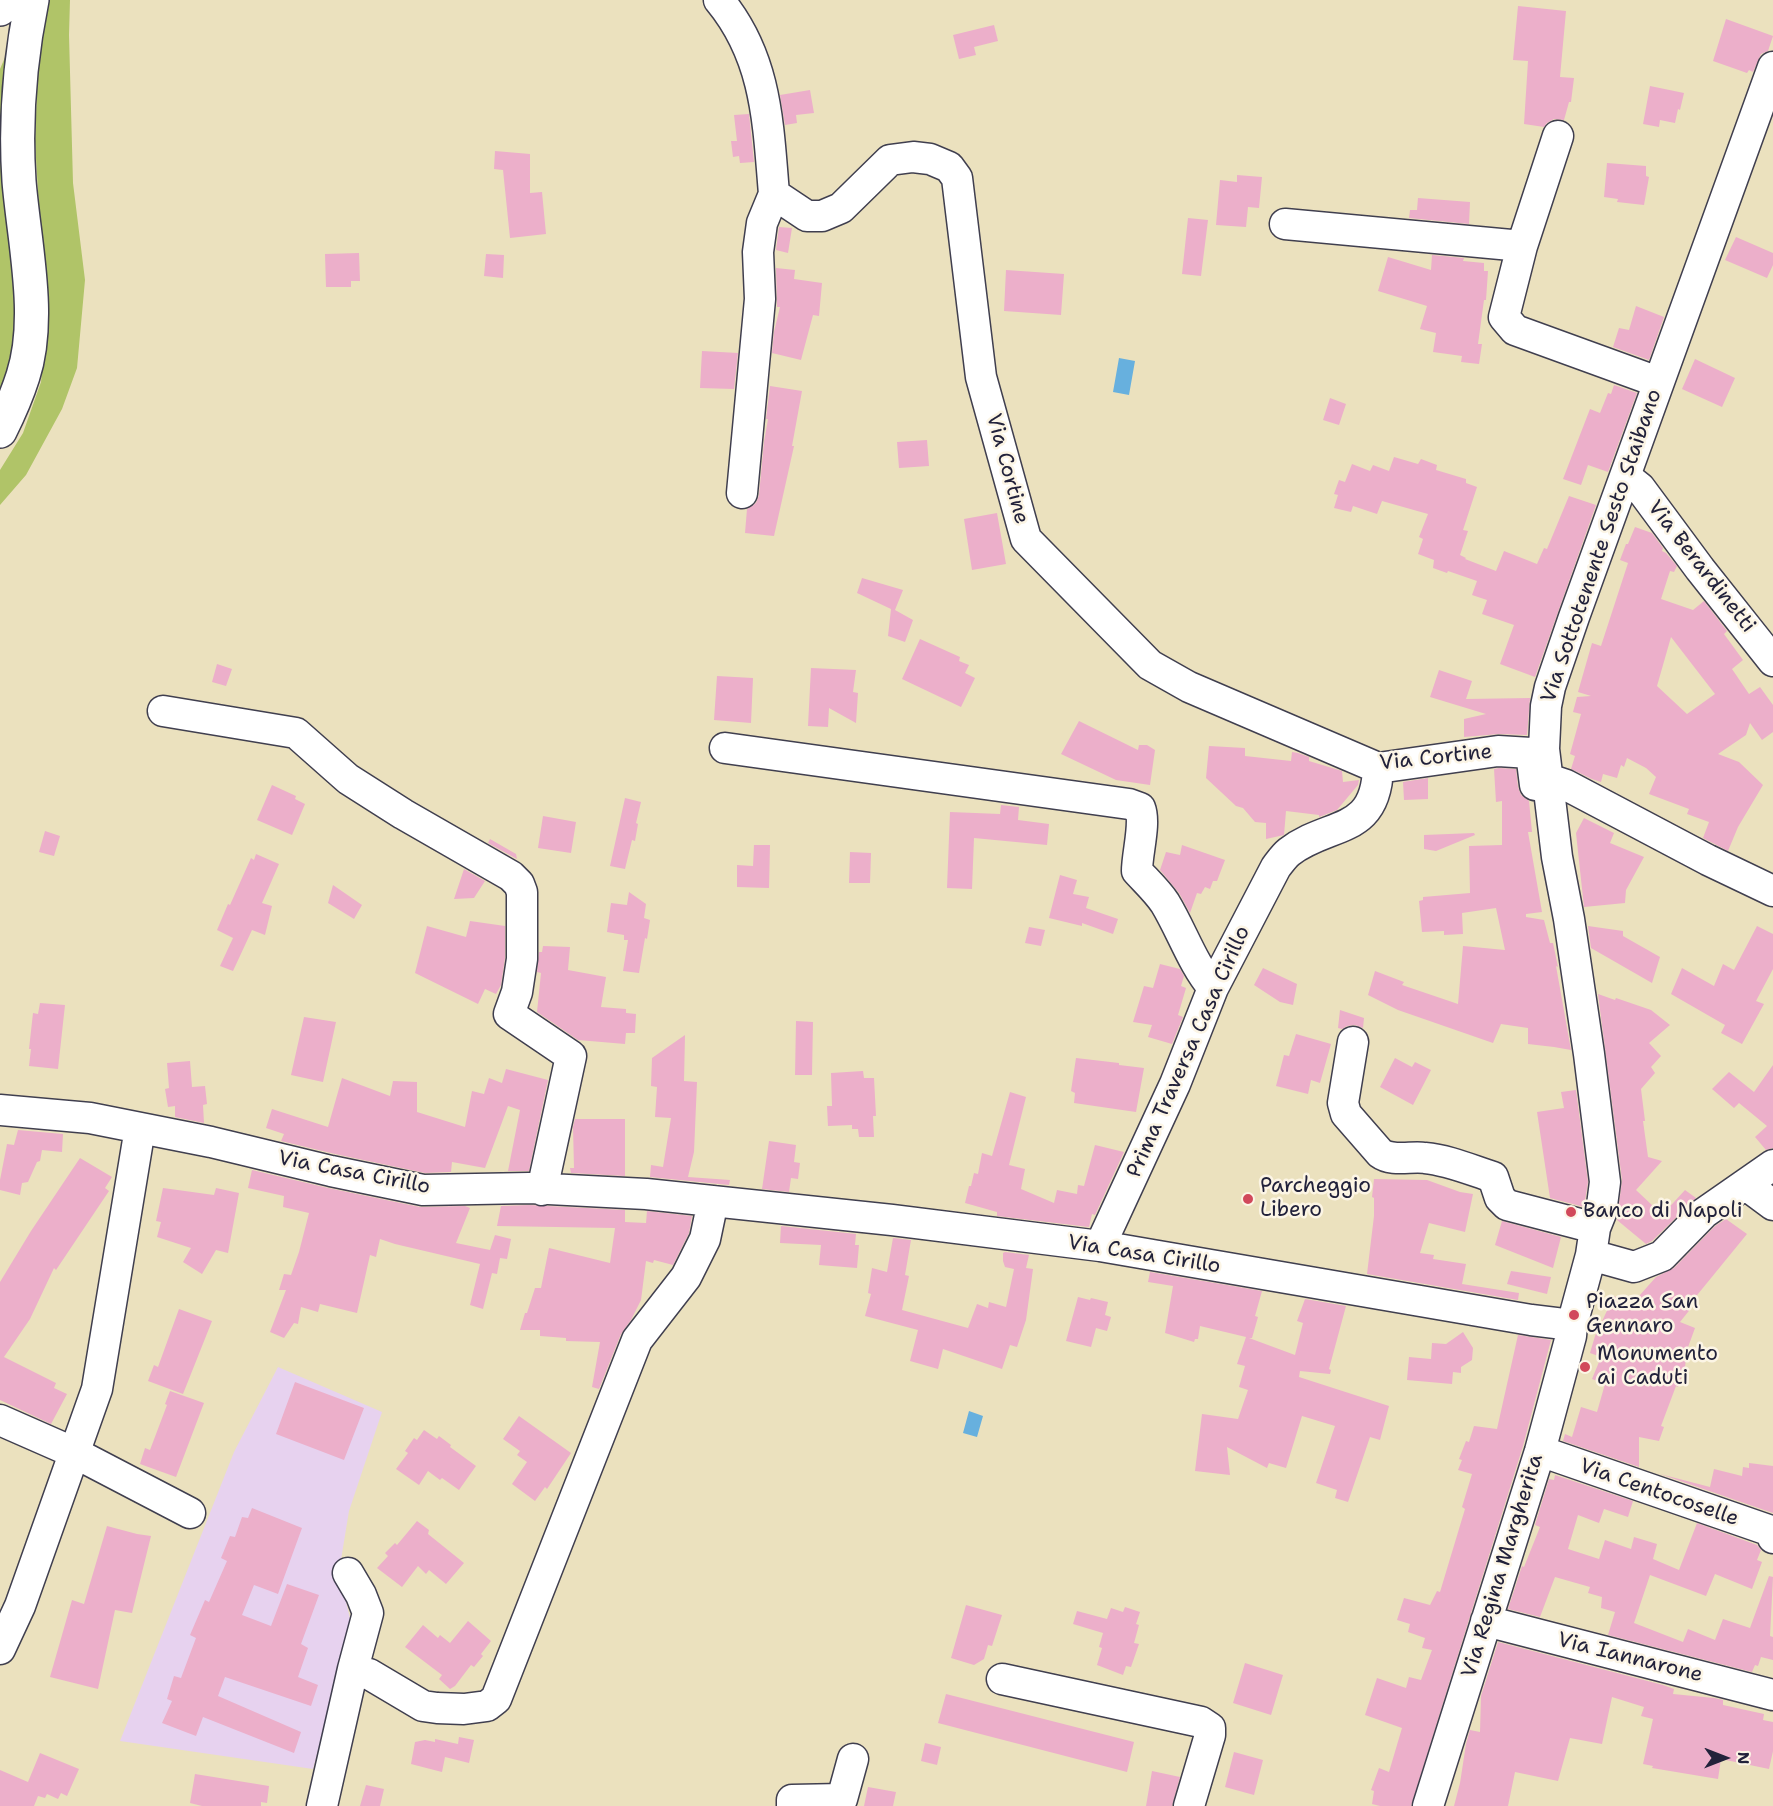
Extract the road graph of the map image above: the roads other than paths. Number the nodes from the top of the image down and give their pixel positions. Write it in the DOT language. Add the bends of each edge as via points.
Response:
graph roads {
  1 [pos="4,0"];
  2 [pos="32,0"];
  3 [pos="719,0"];
  4 [pos="0,9"];
  5 [pos="1773,67"];
  6 [pos="1558,136"];
  7 [pos="774,194"];
  8 [pos="1285,225"];
  9 [pos="1522,246"];
  10 [pos="1658,382"];
  11 [pos="0,431"];
  12 [pos="1625,476"];
  13 [pos="742,493"];
  14 [pos="1773,661"];
  15 [pos="163,711"];
  16 [pos="725,748"];
  17 [pos="1378,768"];
  18 [pos="1548,779"];
  19 [pos="1773,891"];
  20 [pos="1569,919"];
  21 [pos="1213,988"];
  22 [pos="1353,1042"];
  23 [pos="0,1110"];
  24 [pos="140,1128"];
  25 [pos="1773,1165"];
  26 [pos="1746,1185"];
  27 [pos="542,1190"];
  28 [pos="713,1202"];
  29 [pos="1773,1205"];
  30 [pos="1593,1241"];
  31 [pos="1100,1246"];
  32 [pos="1572,1325"];
  33 [pos="0,1420"];
  34 [pos="1540,1451"];
  35 [pos="75,1453"];
  36 [pos="190,1512"];
  37 [pos="1773,1538"];
  38 [pos="348,1573"];
  39 [pos="1486,1621"];
  40 [pos="0,1649"];
  41 [pos="353,1669"];
  42 [pos="1002,1679"];
  43 [pos="1773,1695"];
  44 [pos="853,1759"];
  45 [pos="322,1806"];
  46 [pos="792,1806"];
  47 [pos="1189,1806"];
  48 [pos="1428,1806"];
  1 -- 4 [label="highway"];
  2 -- 11 [label="highway" via="23,47 19,103 19,180 30,273 31,335 24,375"];
  3 -- 7 [label="street" via="750,48 760,77"];
  5 -- 10 [label="street, Via Sottotenente Sesto Staibano"];
  6 -- 9 [label="street"];
  7 -- 13 [label="street" via="762,223 758,252 760,300"];
  7 -- 17 [label="street, Via Cortine" via="807,216 822,216 842,208 890,160 930,159 949,167 957,178 981,377 1026,538 1150,665 1190,687"];
  8 -- 9 [label="street"];
  9 -- 10 [label="street" via="1504,317 1515,330"];
  10 -- 12 [label="street, Via Sottotenente Sesto Staibano"];
  12 -- 14 [label="street, Via Berardinetti" via="1640,488"];
  12 -- 18 [label="street, Via Sottotenente Sesto Staibano" via="1550,687 1544,749"];
  15 -- 27 [label="street" via="296,733 348,779 519,884 522,959 509,1014 571,1056"];
  16 -- 21 [label="street" via="1140,808 1143,815 1137,871 1165,902 1198,969"];
  17 -- 20 [label="street, Via Cortine" via="1498,751 1531,753 1554,907"];
  17 -- 21 [label="street, Prima Traversa Casa Cirillo" via="1374,799 1367,810 1356,820 1288,853 1276,867"];
  18 -- 19 [label="street"];
  18 -- 20 [label="street, Via Sottotenente Sesto Staibano"];
  20 -- 30 [label="street, Via Sottotenente Sesto Staibano" via="1605,1182"];
  21 -- 31 [label="street, Prima Traversa Casa Cirillo" via="1175,1084"];
  22 -- 30 [label="street" via="1343,1103 1346,1114 1380,1153 1386,1157 1442,1161 1493,1177 1500,1198 1507,1205"];
  23 -- 24 [label="street, Via Casa Cirillo" via="90,1118"];
  24 -- 27 [label="street, Via Casa Cirillo" via="423,1190"];
  24 -- 35 [label="street" via="97,1389"];
  25 -- 26 [label="street"];
  26 -- 29 [label="street"];
  26 -- 30 [label="street" via="1704,1214 1662,1256 1634,1267"];
  27 -- 28 [label="street, Via Casa Cirillo" via="646,1194"];
  28 -- 31 [label="street, Via Casa Cirillo"];
  28 -- 41 [label="street" via="705,1239 686,1277 637,1340 496,1699 487,1706 464,1709 423,1706 369,1674"];
  30 -- 32 [label="street, Via Sottotenente Sesto Staibano"];
  31 -- 32 [label="street, Via Casa Cirillo"];
  32 -- 34 [label="street, Via Regina Margherita"];
  33 -- 35 [label="street"];
  34 -- 37 [label="street, Via Centocoselle" via="1771,1532"];
  34 -- 39 [label="street, Via Regina Margherita"];
  35 -- 36 [label="street"];
  35 -- 40 [label="street" via="20,1606"];
  38 -- 41 [label="street" via="368,1613"];
  39 -- 43 [label="street, Via Iannarone"];
  39 -- 48 [label="street, Via Regina Margherita"];
  41 -- 45 [label="street"];
  42 -- 47 [label="street" via="1201,1722 1210,1728"];
  44 -- 46 [label="street" via="842,1799 792,1800"];
}
